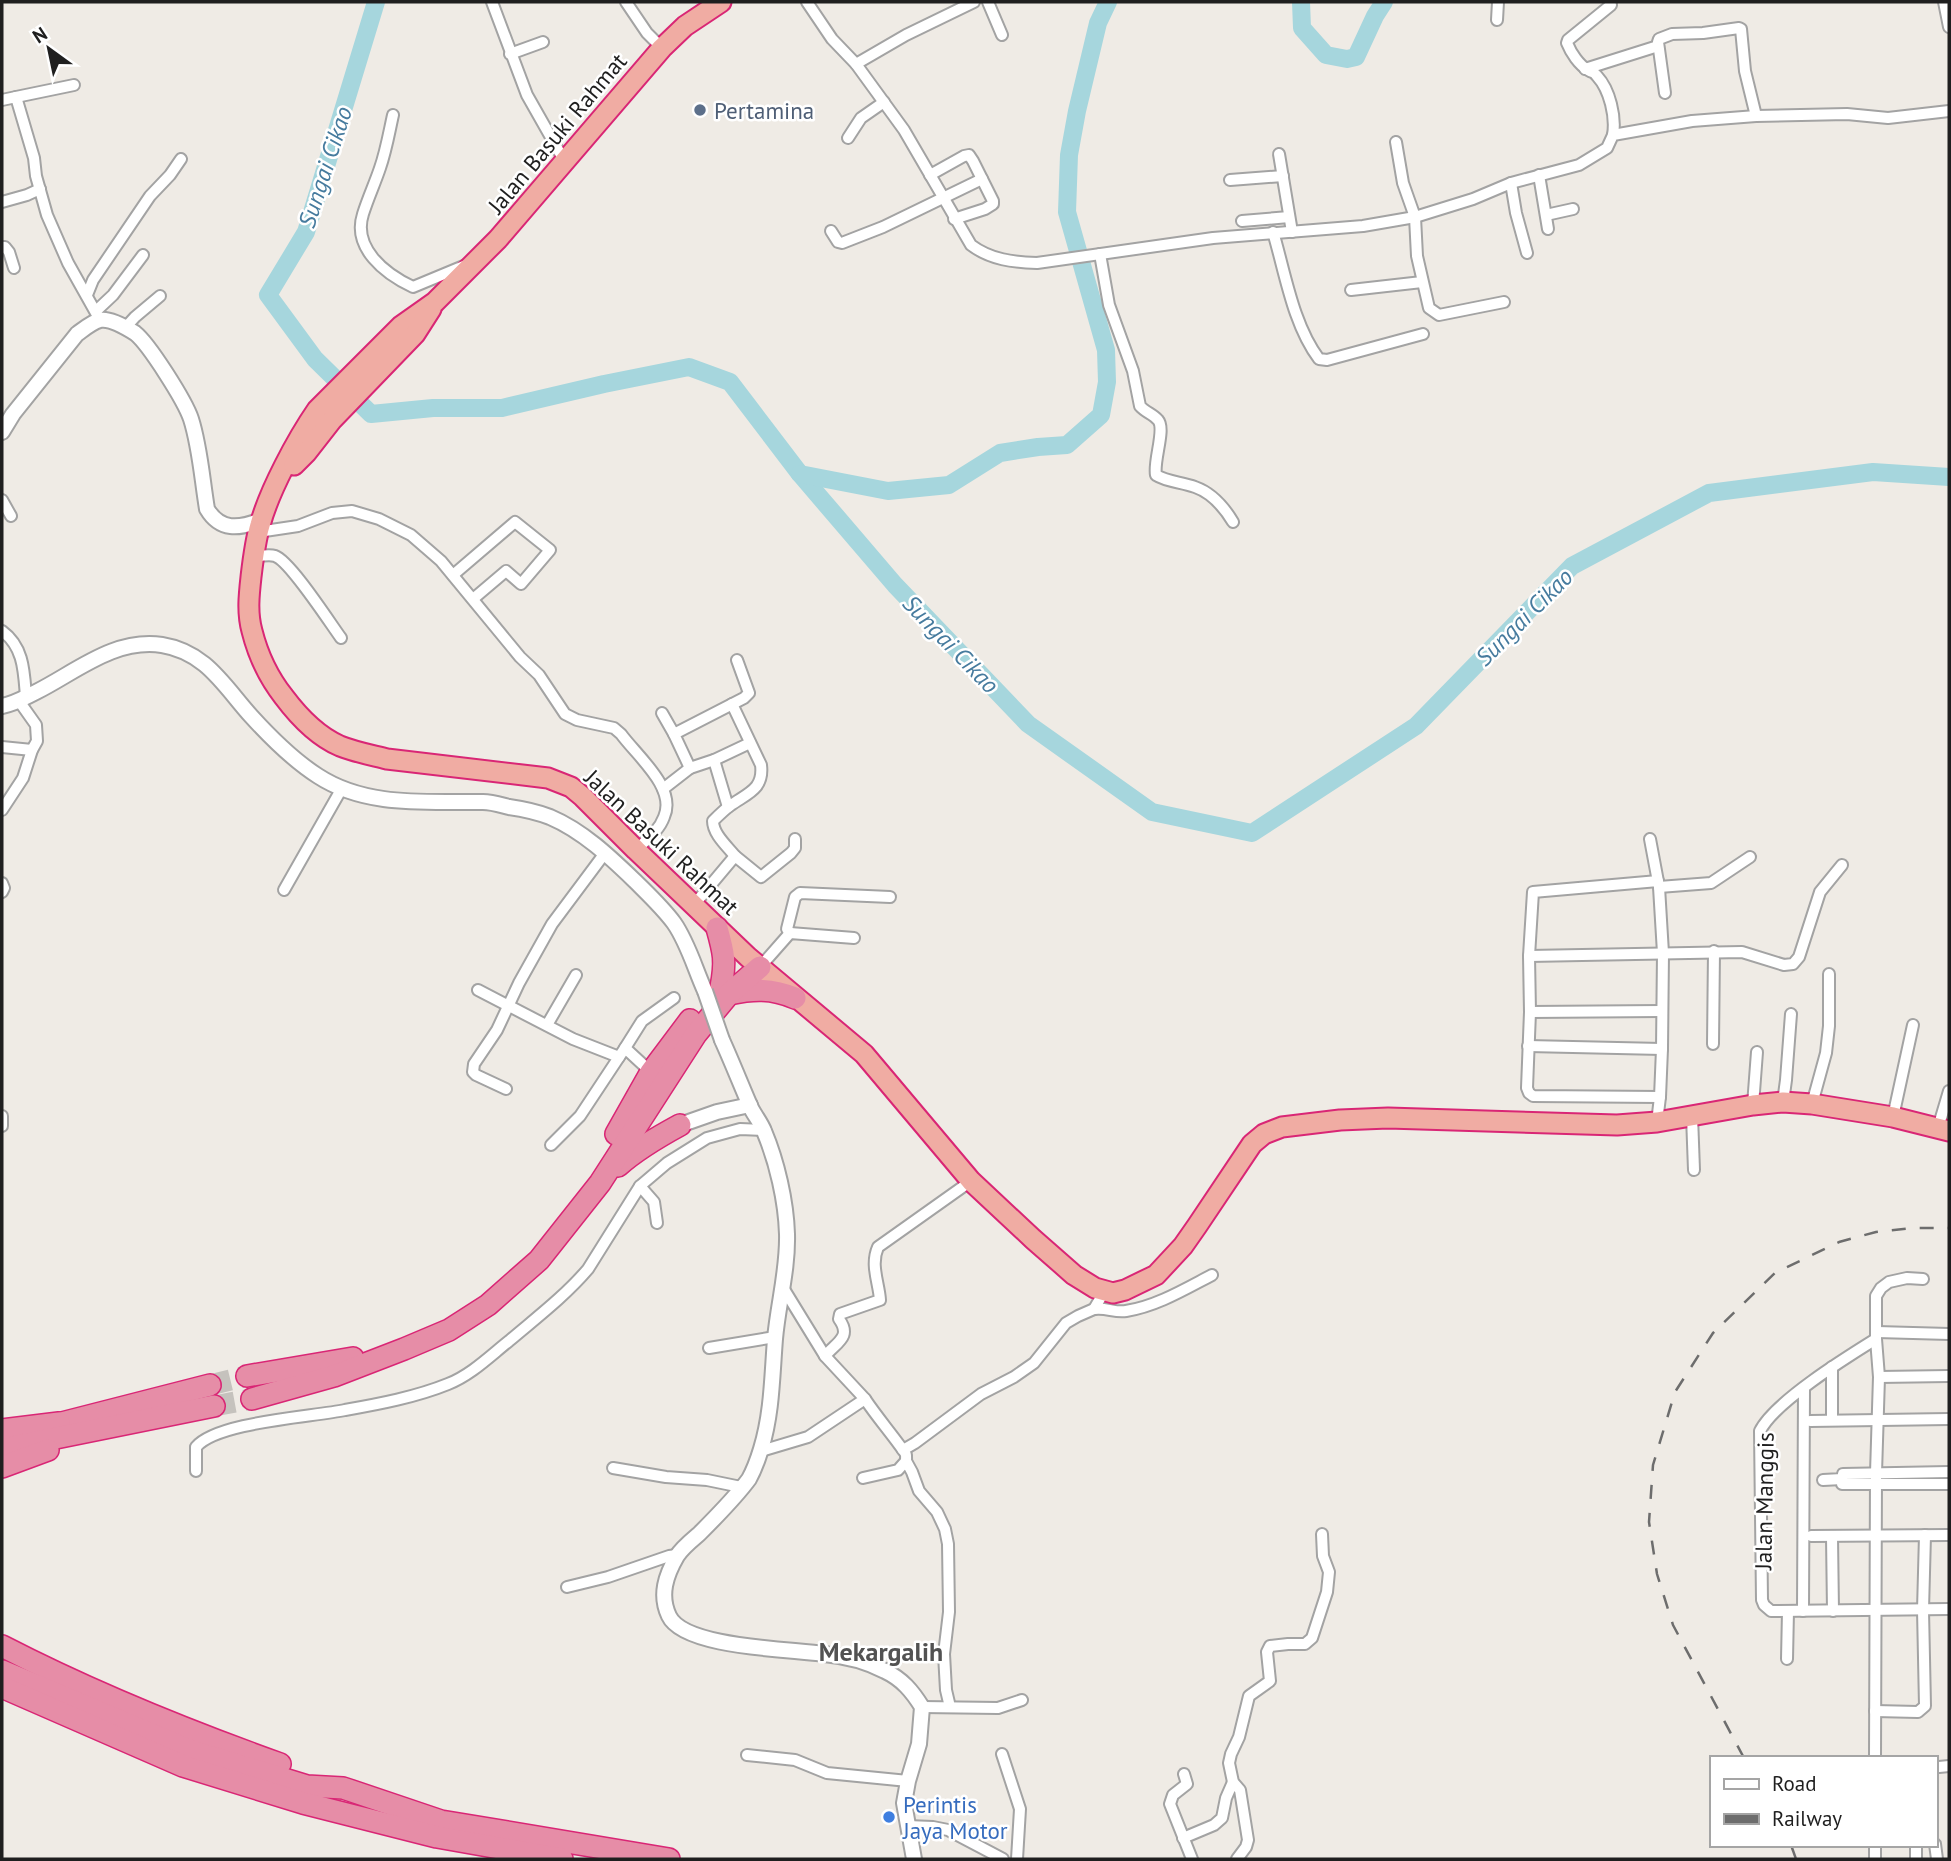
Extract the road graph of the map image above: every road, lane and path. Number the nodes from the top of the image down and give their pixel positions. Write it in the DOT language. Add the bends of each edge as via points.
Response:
graph roads {
  1 [pos="492,2"];
  2 [pos="626,2"];
  3 [pos="721,2"];
  4 [pos="807,2"];
  5 [pos="974,2"];
  6 [pos="988,2"];
  7 [pos="1498,2"];
  8 [pos="1944,2"];
  9 [pos="1611,5"];
  10 [pos="1497,20"];
  11 [pos="1949,27"];
  12 [pos="1002,36"];
  13 [pos="543,42"];
  14 [pos="1658,46"];
  15 [pos="662,48"];
  16 [pos="510,54"];
  17 [pos="856,64"];
  18 [pos="1586,69"];
  19 [pos="74,85"];
  20 [pos="1665,93"];
  21 [pos="16,97"];
  22 [pos="2,100"];
  23 [pos="884,102"];
  24 [pos="1949,111"];
  25 [pos="393,115"];
  26 [pos="1756,116"];
  27 [pos="1613,135"];
  28 [pos="848,138"];
  29 [pos="1396,142"];
  30 [pos="1279,154"];
  31 [pos="181,159"];
  32 [pos="565,162"];
  33 [pos="930,175"];
  34 [pos="1539,175"];
  35 [pos="1283,176"];
  36 [pos="982,179"];
  37 [pos="1230,180"];
  38 [pos="1511,183"];
  39 [pos="40,189"];
  40 [pos="943,199"];
  41 [pos="2,202"];
  42 [pos="1573,209"];
  43 [pos="1546,215"];
  44 [pos="1415,217"];
  45 [pos="1289,218"];
  46 [pos="954,219"];
  47 [pos="1242,221"];
  48 [pos="1548,229"];
  49 [pos="831,231"];
  50 [pos="1273,232"];
  51 [pos="1292,232"];
  52 [pos="2,247"];
  53 [pos="1527,253"];
  54 [pos="143,255"];
  55 [pos="1095,255"];
  56 [pos="474,261"];
  57 [pos="14,268"];
  58 [pos="1422,282"];
  59 [pos="1351,290"];
  60 [pos="87,295"];
  61 [pos="160,296"];
  62 [pos="1504,302"];
  63 [pos="98,315"];
  64 [pos="125,328"];
  65 [pos="1423,334"];
  66 [pos="2,432"];
  67 [pos="2,500"];
  68 [pos="11,516"];
  69 [pos="1233,522"];
  70 [pos="254,536"];
  71 [pos="453,575"];
  72 [pos="473,599"];
  73 [pos="2,631"];
  74 [pos="341,638"];
  75 [pos="737,660"];
  76 [pos="22,699"];
  77 [pos="732,704"];
  78 [pos="2,706"];
  79 [pos="662,713"];
  80 [pos="674,734"];
  81 [pos="750,743"];
  82 [pos="2,747"];
  83 [pos="32,750"];
  84 [pos="714,760"];
  85 [pos="690,768"];
  86 [pos="342,788"];
  87 [pos="663,789"];
  88 [pos="728,807"];
  89 [pos="2,810"];
  90 [pos="795,839"];
  91 [pos="1650,839"];
  92 [pos="636,850"];
  93 [pos="605,853"];
  94 [pos="735,856"];
  95 [pos="1750,857"];
  96 [pos="1842,866"];
  97 [pos="2,883"];
  98 [pos="1658,884"];
  99 [pos="284,890"];
  100 [pos="2,892"];
  101 [pos="890,897"];
  102 [pos="693,906"];
  103 [pos="717,928"];
  104 [pos="790,933"];
  105 [pos="854,938"];
  106 [pos="1714,951"];
  107 [pos="1663,953"];
  108 [pos="1529,956"];
  109 [pos="754,962"];
  110 [pos="1829,974"];
  111 [pos="576,975"];
  112 [pos="478,990"];
  113 [pos="718,991"];
  114 [pos="674,998"];
  115 [pos="795,998"];
  116 [pos="509,1006"];
  117 [pos="1662,1011"];
  118 [pos="1530,1012"];
  119 [pos="1791,1014"];
  120 [pos="547,1025"];
  121 [pos="1913,1026"];
  122 [pos="1713,1044"];
  123 [pos="1528,1046"];
  124 [pos="1662,1049"];
  125 [pos="1757,1052"];
  126 [pos="622,1053"];
  127 [pos="656,1079"];
  128 [pos="506,1089"];
  129 [pos="1949,1091"];
  130 [pos="1660,1097"];
  131 [pos="1783,1102"];
  132 [pos="1812,1104"];
  133 [pos="750,1105"];
  134 [pos="1753,1105"];
  135 [pos="2,1116"];
  136 [pos="1692,1116"];
  137 [pos="1893,1117"];
  138 [pos="1657,1122"];
  139 [pos="680,1125"];
  140 [pos="2,1126"];
  141 [pos="764,1130"];
  142 [pos="1944,1130"];
  143 [pos="551,1145"];
  144 [pos="1694,1170"];
  145 [pos="971,1181"];
  146 [pos="600,1182"];
  147 [pos="640,1186"];
  148 [pos="657,1223"];
  149 [pos="1212,1275"];
  150 [pos="1923,1279"];
  151 [pos="782,1286"];
  152 [pos="1104,1292"];
  153 [pos="1094,1309"];
  154 [pos="1949,1334"];
  155 [pos="1876,1335"];
  156 [pos="775,1337"];
  157 [pos="709,1348"];
  158 [pos="825,1356"];
  159 [pos="1832,1367"];
  160 [pos="247,1376"];
  161 [pos="1949,1376"];
  162 [pos="1879,1377"];
  163 [pos="210,1385"];
  164 [pos="1804,1388"];
  165 [pos="252,1399"];
  166 [pos="865,1399"];
  167 [pos="214,1406"];
  168 [pos="1879,1419"];
  169 [pos="1949,1419"];
  170 [pos="1832,1420"];
  171 [pos="1810,1421"];
  172 [pos="62,1423"];
  173 [pos="113,1427"];
  174 [pos="2,1430"];
  175 [pos="2,1440"];
  176 [pos="2,1450"];
  177 [pos="761,1451"];
  178 [pos="905,1455"];
  179 [pos="2,1467"];
  180 [pos="613,1468"];
  181 [pos="196,1471"];
  182 [pos="1946,1472"];
  183 [pos="863,1478"];
  184 [pos="1876,1479"];
  185 [pos="1823,1480"];
  186 [pos="1947,1484"];
  187 [pos="741,1487"];
  188 [pos="1322,1534"];
  189 [pos="1811,1535"];
  190 [pos="1925,1535"];
  191 [pos="1949,1535"];
  192 [pos="1875,1536"];
  193 [pos="1832,1537"];
  194 [pos="677,1555"];
  195 [pos="567,1587"];
  196 [pos="1949,1609"];
  197 [pos="1875,1610"];
  198 [pos="1923,1610"];
  199 [pos="1788,1611"];
  200 [pos="1803,1611"];
  201 [pos="1833,1611"];
  202 [pos="2,1646"];
  203 [pos="1787,1659"];
  204 [pos="2,1671"];
  205 [pos="2,1686"];
  206 [pos="1022,1700"];
  207 [pos="922,1707"];
  208 [pos="950,1707"];
  209 [pos="1875,1711"];
  210 [pos="1002,1754"];
  211 [pos="747,1755"];
  212 [pos="1875,1756"];
  213 [pos="1184,1774"];
  214 [pos="908,1781"];
  215 [pos="1233,1782"];
  216 [pos="343,1788"];
  217 [pos="907,1826"];
  218 [pos="1182,1838"];
  219 [pos="562,1859"];
  220 [pos="669,1859"];
  221 [pos="914,1859"];
  222 [pos="1003,1859"];
  223 [pos="1017,1859"];
  224 [pos="1192,1859"];
  225 [pos="1237,1859"];
  1 -- 16 [label="street"];
  2 -- 15 [label="street"];
  3 -- 15 [label="highway, Jalan Basuki Rahmat"];
  4 -- 17 [label="street"];
  5 -- 17 [label="street"];
  6 -- 12 [label="street"];
  7 -- 10 [label="street"];
  8 -- 11 [label="street"];
  9 -- 18 [label="street" via="1568,40 1572,54"];
  13 -- 16 [label="street"];
  14 -- 18 [label="street"];
  14 -- 20 [label="street"];
  14 -- 26 [label="street" via="1659,39 1672,34 1740,28"];
  15 -- 32 [label="highway, Jalan Basuki Rahmat"];
  16 -- 32 [label="street" via="536,113"];
  17 -- 23 [label="street"];
  18 -- 27 [label="street" via="1595,73 1606,91"];
  19 -- 21 [label="street"];
  21 -- 22 [label="street"];
  21 -- 39 [label="street"];
  23 -- 28 [label="street" via="861,118"];
  23 -- 33 [label="street"];
  24 -- 26 [label="street" via="1888,118"];
  25 -- 56 [label="street" via="362,216 365,248 384,269 413,287"];
  26 -- 27 [label="street"];
  27 -- 34 [label="street" via="1607,148 1587,161"];
  29 -- 44 [label="street" via="1402,183"];
  30 -- 35 [label="street"];
  31 -- 60 [label="street" via="150,195"];
  32 -- 56 [label="highway, Jalan Basuki Rahmat"];
  33 -- 36 [label="street" via="969,155"];
  33 -- 40 [label="street"];
  34 -- 38 [label="street"];
  34 -- 43 [label="street"];
  35 -- 37 [label="street"];
  35 -- 45 [label="street"];
  36 -- 40 [label="street"];
  36 -- 46 [label="street" via="993,204"];
  38 -- 44 [label="street"];
  38 -- 53 [label="street"];
  39 -- 41 [label="street"];
  39 -- 60 [label="street" via="68,263"];
  40 -- 46 [label="street"];
  40 -- 49 [label="street" via="842,243"];
  42 -- 43 [label="street"];
  43 -- 48 [label="street"];
  44 -- 51 [label="street"];
  44 -- 58 [label="street"];
  45 -- 47 [label="street"];
  45 -- 51 [label="street"];
  46 -- 55 [label="street" via="971,245 988,256 1037,263"];
  50 -- 51 [label="street"];
  50 -- 55 [label="street"];
  50 -- 65 [label="street" via="1299,321 1319,359"];
  52 -- 57 [label="street" via="9,252"];
  54 -- 63 [label="street"];
  55 -- 69 [label="street" via="1138,401 1161,427 1156,475 1210,496"];
  56 -- 70 [label="highway, Jalan Basuki Rahmat" via="435,302 401,326 379,359 325,415 308,424"];
  58 -- 59 [label="street"];
  58 -- 62 [label="street" via="1429,308 1439,315"];
  60 -- 63 [label="street"];
  61 -- 64 [label="street"];
  63 -- 64 [label="street"];
  63 -- 66 [label="street" via="69,343"];
  64 -- 70 [label="street" via="145,344 185,405 194,430 207,509 222,524"];
  67 -- 68 [label="street"];
  70 -- 71 [label="street" via="352,511 411,535"];
  70 -- 74 [label="street" via="296,576"];
  70 -- 92 [label="highway, Jalan Basuki Rahmat" via="249,609 258,653 280,692 320,734 338,745 387,759 560,781 583,797"];
  71 -- 72 [label="street"];
  71 -- 72 [label="street" via="515,522 550,550 522,584 506,571"];
  72 -- 87 [label="street" via="539,675 565,714 614,728"];
  73 -- 76 [label="street" via="21,656"];
  75 -- 77 [label="street" via="749,694"];
  76 -- 78 [label="street"];
  76 -- 83 [label="street" via="36,725 37,741"];
  76 -- 86 [label="street" via="114,650 163,645 200,660 287,753"];
  77 -- 80 [label="street"];
  77 -- 81 [label="street"];
  79 -- 80 [label="street"];
  80 -- 85 [label="street"];
  81 -- 84 [label="street"];
  81 -- 88 [label="street" via="761,765 761,780 754,791"];
  82 -- 83 [label="street"];
  83 -- 89 [label="street" via="23,778"];
  84 -- 85 [label="street"];
  84 -- 88 [label="street"];
  85 -- 87 [label="street"];
  86 -- 93 [label="street" via="379,798 486,802 522,809 564,824"];
  86 -- 99 [label="street"];
  87 -- 92 [label="street" via="665,816"];
  88 -- 94 [label="street" via="713,821 713,827"];
  90 -- 94 [label="street" via="791,853 761,877"];
  91 -- 98 [label="street"];
  92 -- 102 [label="highway, Jalan Basuki Rahmat"];
  93 -- 113 [label="street" via="674,923"];
  93 -- 116 [label="street" via="552,924"];
  94 -- 102 [label="street"];
  95 -- 98 [label="street" via="1711,883"];
  96 -- 106 [label="street" via="1819,892 1793,964 1742,952"];
  97 -- 100 [label="street"];
  98 -- 107 [label="street"];
  98 -- 108 [label="street" via="1533,892"];
  101 -- 104 [label="street" via="800,893 787,929"];
  102 -- 103 [label="highway, Jalan Basuki Rahmat"];
  103 -- 109 [label="highway, Jalan Basuki Rahmat"];
  103 -- 113 [label="highway" via="725,965"];
  104 -- 105 [label="street"];
  104 -- 109 [label="street"];
  106 -- 107 [label="street"];
  106 -- 122 [label="street"];
  107 -- 108 [label="street"];
  107 -- 117 [label="street"];
  108 -- 118 [label="street"];
  109 -- 113 [label="highway"];
  109 -- 115 [label="highway, Jalan Basuki Rahmat"];
  110 -- 132 [label="street" via="1826,1054"];
  111 -- 120 [label="street"];
  112 -- 116 [label="street"];
  113 -- 115 [label="highway" via="753,989"];
  113 -- 127 [label="highway" via="687,1023"];
  113 -- 133 [label="street, bridge" via="722,1040"];
  114 -- 126 [label="street" via="642,1021"];
  115 -- 145 [label="highway, Jalan Basuki Rahmat" via="877,1068"];
  116 -- 120 [label="street"];
  116 -- 128 [label="street" via="473,1068 475,1074"];
  117 -- 118 [label="street"];
  117 -- 124 [label="street"];
  118 -- 123 [label="street"];
  119 -- 131 [label="street"];
  120 -- 126 [label="street" via="573,1039"];
  121 -- 137 [label="street"];
  123 -- 124 [label="street"];
  123 -- 130 [label="street" via="1527,1088 1533,1096"];
  124 -- 130 [label="street"];
  125 -- 134 [label="street"];
  126 -- 127 [label="street"];
  126 -- 143 [label="street" via="580,1116"];
  127 -- 139 [label="highway" via="655,1112 664,1121"];
  127 -- 146 [label="highway"];
  127 -- 160 [label="highway" via="557,1223 483,1300 397,1345 351,1359"];
  129 -- 142 [label="street"];
  130 -- 138 [label="street"];
  131 -- 132 [label="highway"];
  131 -- 134 [label="highway"];
  132 -- 137 [label="highway"];
  133 -- 139 [label="street"];
  133 -- 141 [label="street"];
  134 -- 136 [label="highway"];
  135 -- 140 [label="street"];
  136 -- 138 [label="highway"];
  136 -- 144 [label="street"];
  137 -- 142 [label="highway"];
  138 -- 152 [label="highway" via="1618,1125 1388,1118 1282,1127 1252,1144 1183,1246 1156,1275 1125,1290"];
  139 -- 146 [label="highway" via="628,1156"];
  141 -- 147 [label="street" via="740,1129 704,1140"];
  141 -- 151 [label="street" via="783,1196 787,1235"];
  145 -- 152 [label="highway, Jalan Basuki Rahmat" via="1074,1275"];
  145 -- 158 [label="street" via="878,1247 875,1266 880,1300 840,1314 846,1332"];
  146 -- 165 [label="highway" via="539,1260 468,1319 373,1362"];
  147 -- 148 [label="street" via="654,1202"];
  147 -- 181 [label="street" via="578,1280 459,1379 388,1401 246,1426 205,1439 196,1447"];
  149 -- 153 [label="street" via="1172,1297 1128,1311"];
  150 -- 155 [label="street" via="1898,1279 1881,1288 1876,1296"];
  151 -- 156 [label="street"];
  151 -- 158 [label="street"];
  152 -- 153 [label="street"];
  153 -- 178 [label="street" via="1066,1323 1034,1363 981,1394"];
  154 -- 155 [label="street"];
  155 -- 159 [label="street, Jalan Manggis"];
  155 -- 162 [label="street"];
  156 -- 157 [label="street"];
  156 -- 177 [label="street"];
  158 -- 166 [label="street"];
  159 -- 164 [label="street, Jalan Manggis"];
  159 -- 170 [label="street"];
  161 -- 162 [label="street"];
  162 -- 168 [label="street"];
  163 -- 172 [label="highway"];
  164 -- 199 [label="street, Jalan Manggis" via="1760,1431 1762,1600 1771,1611"];
  164 -- 200 [label="street"];
  166 -- 177 [label="street" via="808,1437"];
  166 -- 178 [label="street"];
  167 -- 173 [label="highway"];
  168 -- 169 [label="street"];
  168 -- 170 [label="street"];
  168 -- 184 [label="street"];
  170 -- 171 [label="street"];
  172 -- 174 [label="highway"];
  172 -- 175 [label="highway"];
  173 -- 176 [label="highway"];
  173 -- 179 [label="highway"];
  177 -- 187 [label="street"];
  178 -- 183 [label="street" via="898,1470"];
  178 -- 208 [label="street" via="917,1488 937,1512 948,1545 944,1654"];
  180 -- 187 [label="street"];
  182 -- 184 [label="street"];
  182 -- 186 [label="street"];
  184 -- 185 [label="street"];
  184 -- 186 [label="street"];
  184 -- 192 [label="street"];
  187 -- 194 [label="street"];
  188 -- 215 [label="street" via="1329,1572 1312,1638 1305,1644 1270,1646 1270,1682 1254,1690 1246,1702 1231,1754"];
  189 -- 193 [label="street"];
  190 -- 191 [label="street"];
  190 -- 192 [label="street"];
  190 -- 198 [label="street"];
  192 -- 193 [label="street"];
  192 -- 197 [label="street"];
  193 -- 201 [label="street"];
  194 -- 195 [label="street"];
  194 -- 207 [label="street" via="663,1590 676,1627 712,1640 856,1660 901,1680"];
  196 -- 198 [label="street, Jalan Manggis"];
  197 -- 198 [label="street, Jalan Manggis"];
  197 -- 201 [label="street, Jalan Manggis"];
  197 -- 209 [label="street"];
  198 -- 209 [label="street" via="1924,1708 1918,1712"];
  199 -- 200 [label="street, Jalan Manggis"];
  199 -- 203 [label="street"];
  200 -- 201 [label="street, Jalan Manggis"];
  202 -- 216 [label="highway" via="177,1725"];
  204 -- 216 [label="highway" via="189,1750 307,1786"];
  205 -- 219 [label="highway" via="160,1756 303,1803 437,1837"];
  206 -- 208 [label="street" via="998,1708"];
  207 -- 208 [label="street"];
  207 -- 214 [label="street" via="919,1744"];
  209 -- 212 [label="street"];
  210 -- 223 [label="street" via="1020,1809"];
  211 -- 214 [label="street" via="795,1760 827,1773"];
  213 -- 218 [label="street" via="1187,1784 1170,1804"];
  214 -- 217 [label="street" via="904,1803"];
  215 -- 218 [label="street" via="1222,1818"];
  215 -- 225 [label="street" via="1240,1790 1248,1840"];
  216 -- 220 [label="highway" via="441,1821"];
  217 -- 221 [label="street"];
  217 -- 222 [label="street" via="948,1830"];
  218 -- 224 [label="street"];
}
